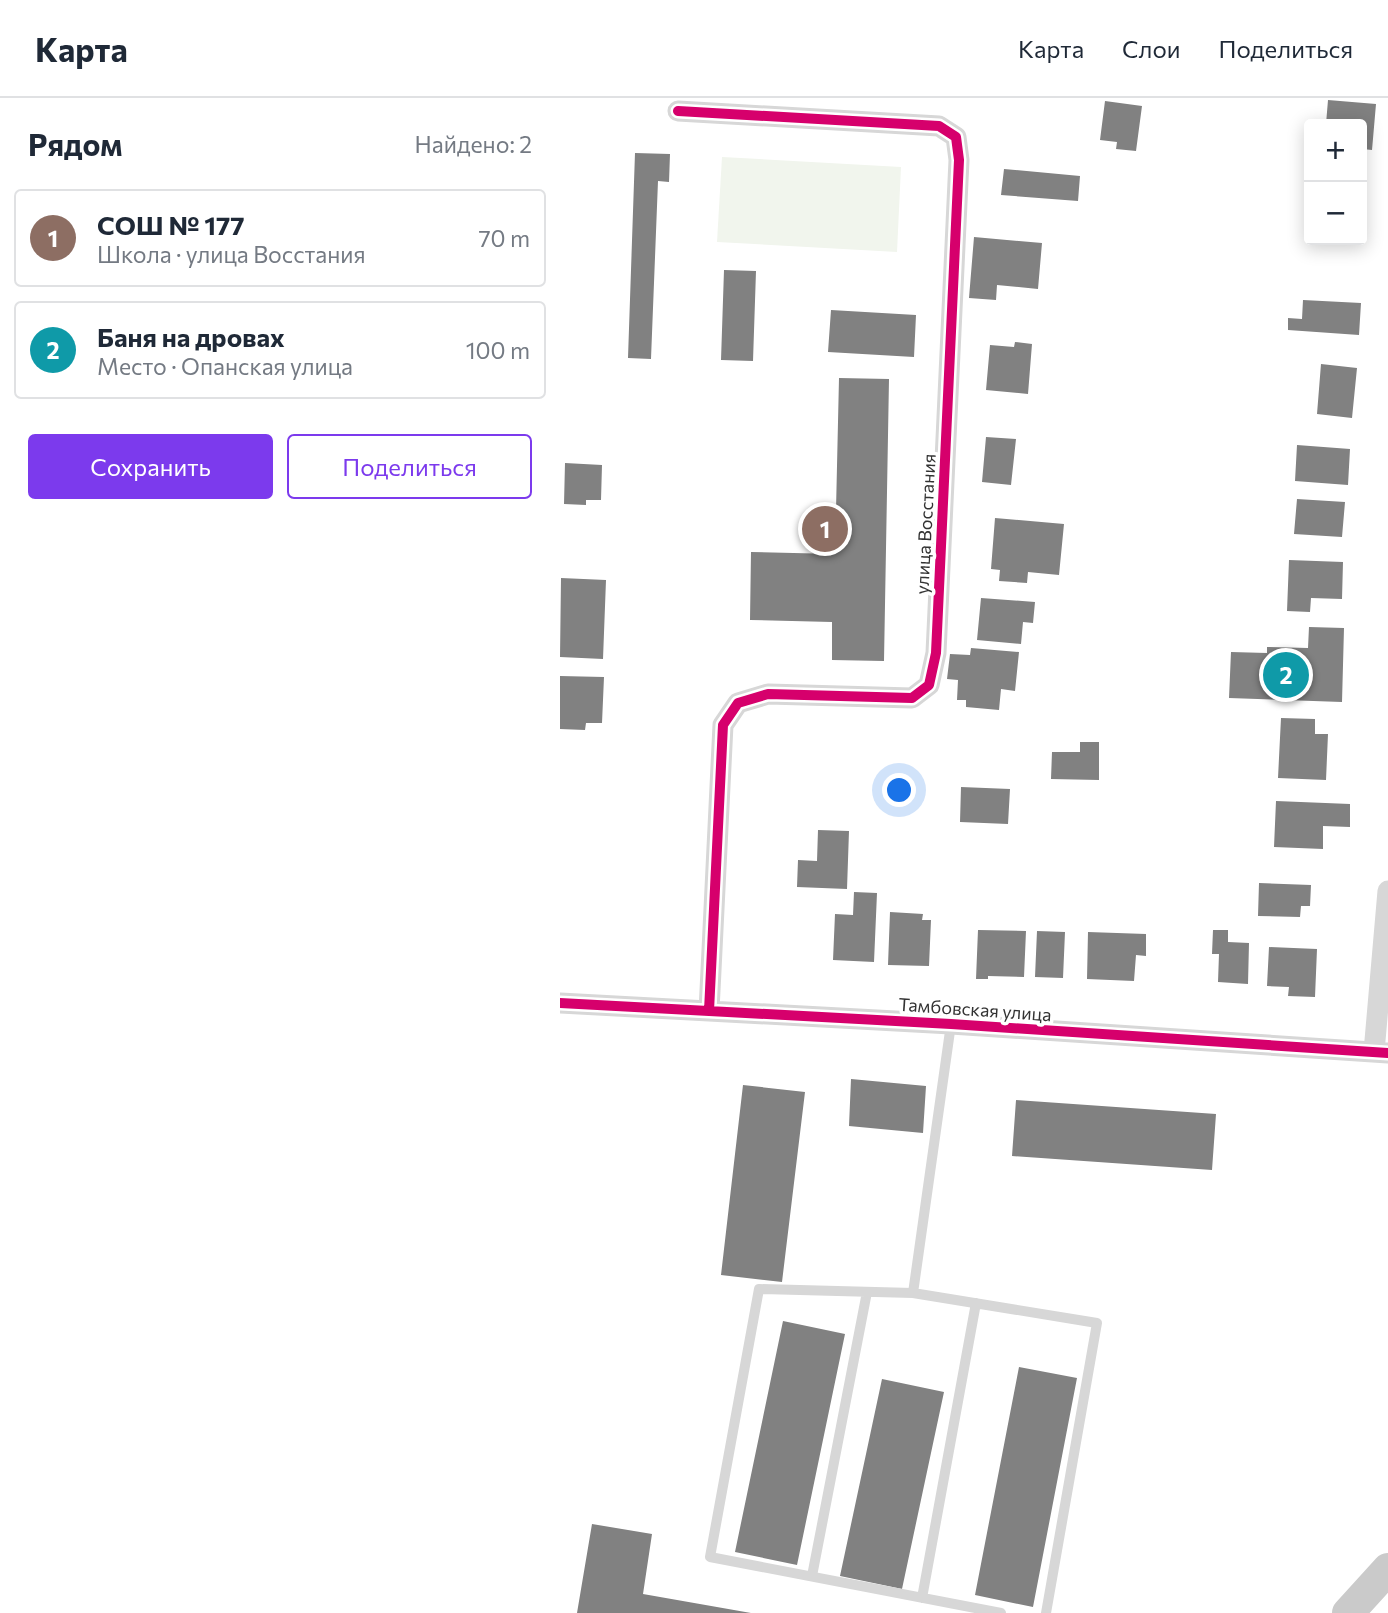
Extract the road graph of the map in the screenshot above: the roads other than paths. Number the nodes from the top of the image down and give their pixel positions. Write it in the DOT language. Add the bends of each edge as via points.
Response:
graph roads {
  1 [pos="678,111"];
  2 [pos="1388,891"];
  3 [pos="560,1003"];
  4 [pos="709,1010"];
  5 [pos="951,1024"];
  6 [pos="1381,1053"];
  7 [pos="867,1292"];
  8 [pos="913,1293"];
  9 [pos="976,1303"];
  10 [pos="1388,1569"];
  11 [pos="812,1577"];
  12 [pos="922,1598"];
  13 [pos="1001,1613"];
  14 [pos="1046,1613"];
  15 [pos="1348,1613"];
  1 -- 4 [label="street, улица Восстания" via="939,126 956,137 960,160 936,653 929,685 912,698 768,694 738,703 723,725"];
  2 -- 6 [label="street"];
  3 -- 4 [label="street, Тамбовская улица"];
  4 -- 5 [label="street, Тамбовская улица"];
  5 -- 6 [label="street, Тамбовская улица"];
  5 -- 8 [label="lane"];
  7 -- 8 [label="lane"];
  7 -- 11 [label="lane"];
  7 -- 11 [label="lane" via="758,1289 710,1557"];
  8 -- 9 [label="lane"];
  9 -- 12 [label="lane"];
  9 -- 14 [label="lane" via="1097,1323"];
  10 -- 15 [label="main road"];
  11 -- 12 [label="lane"];
  12 -- 13 [label="lane"];
}
